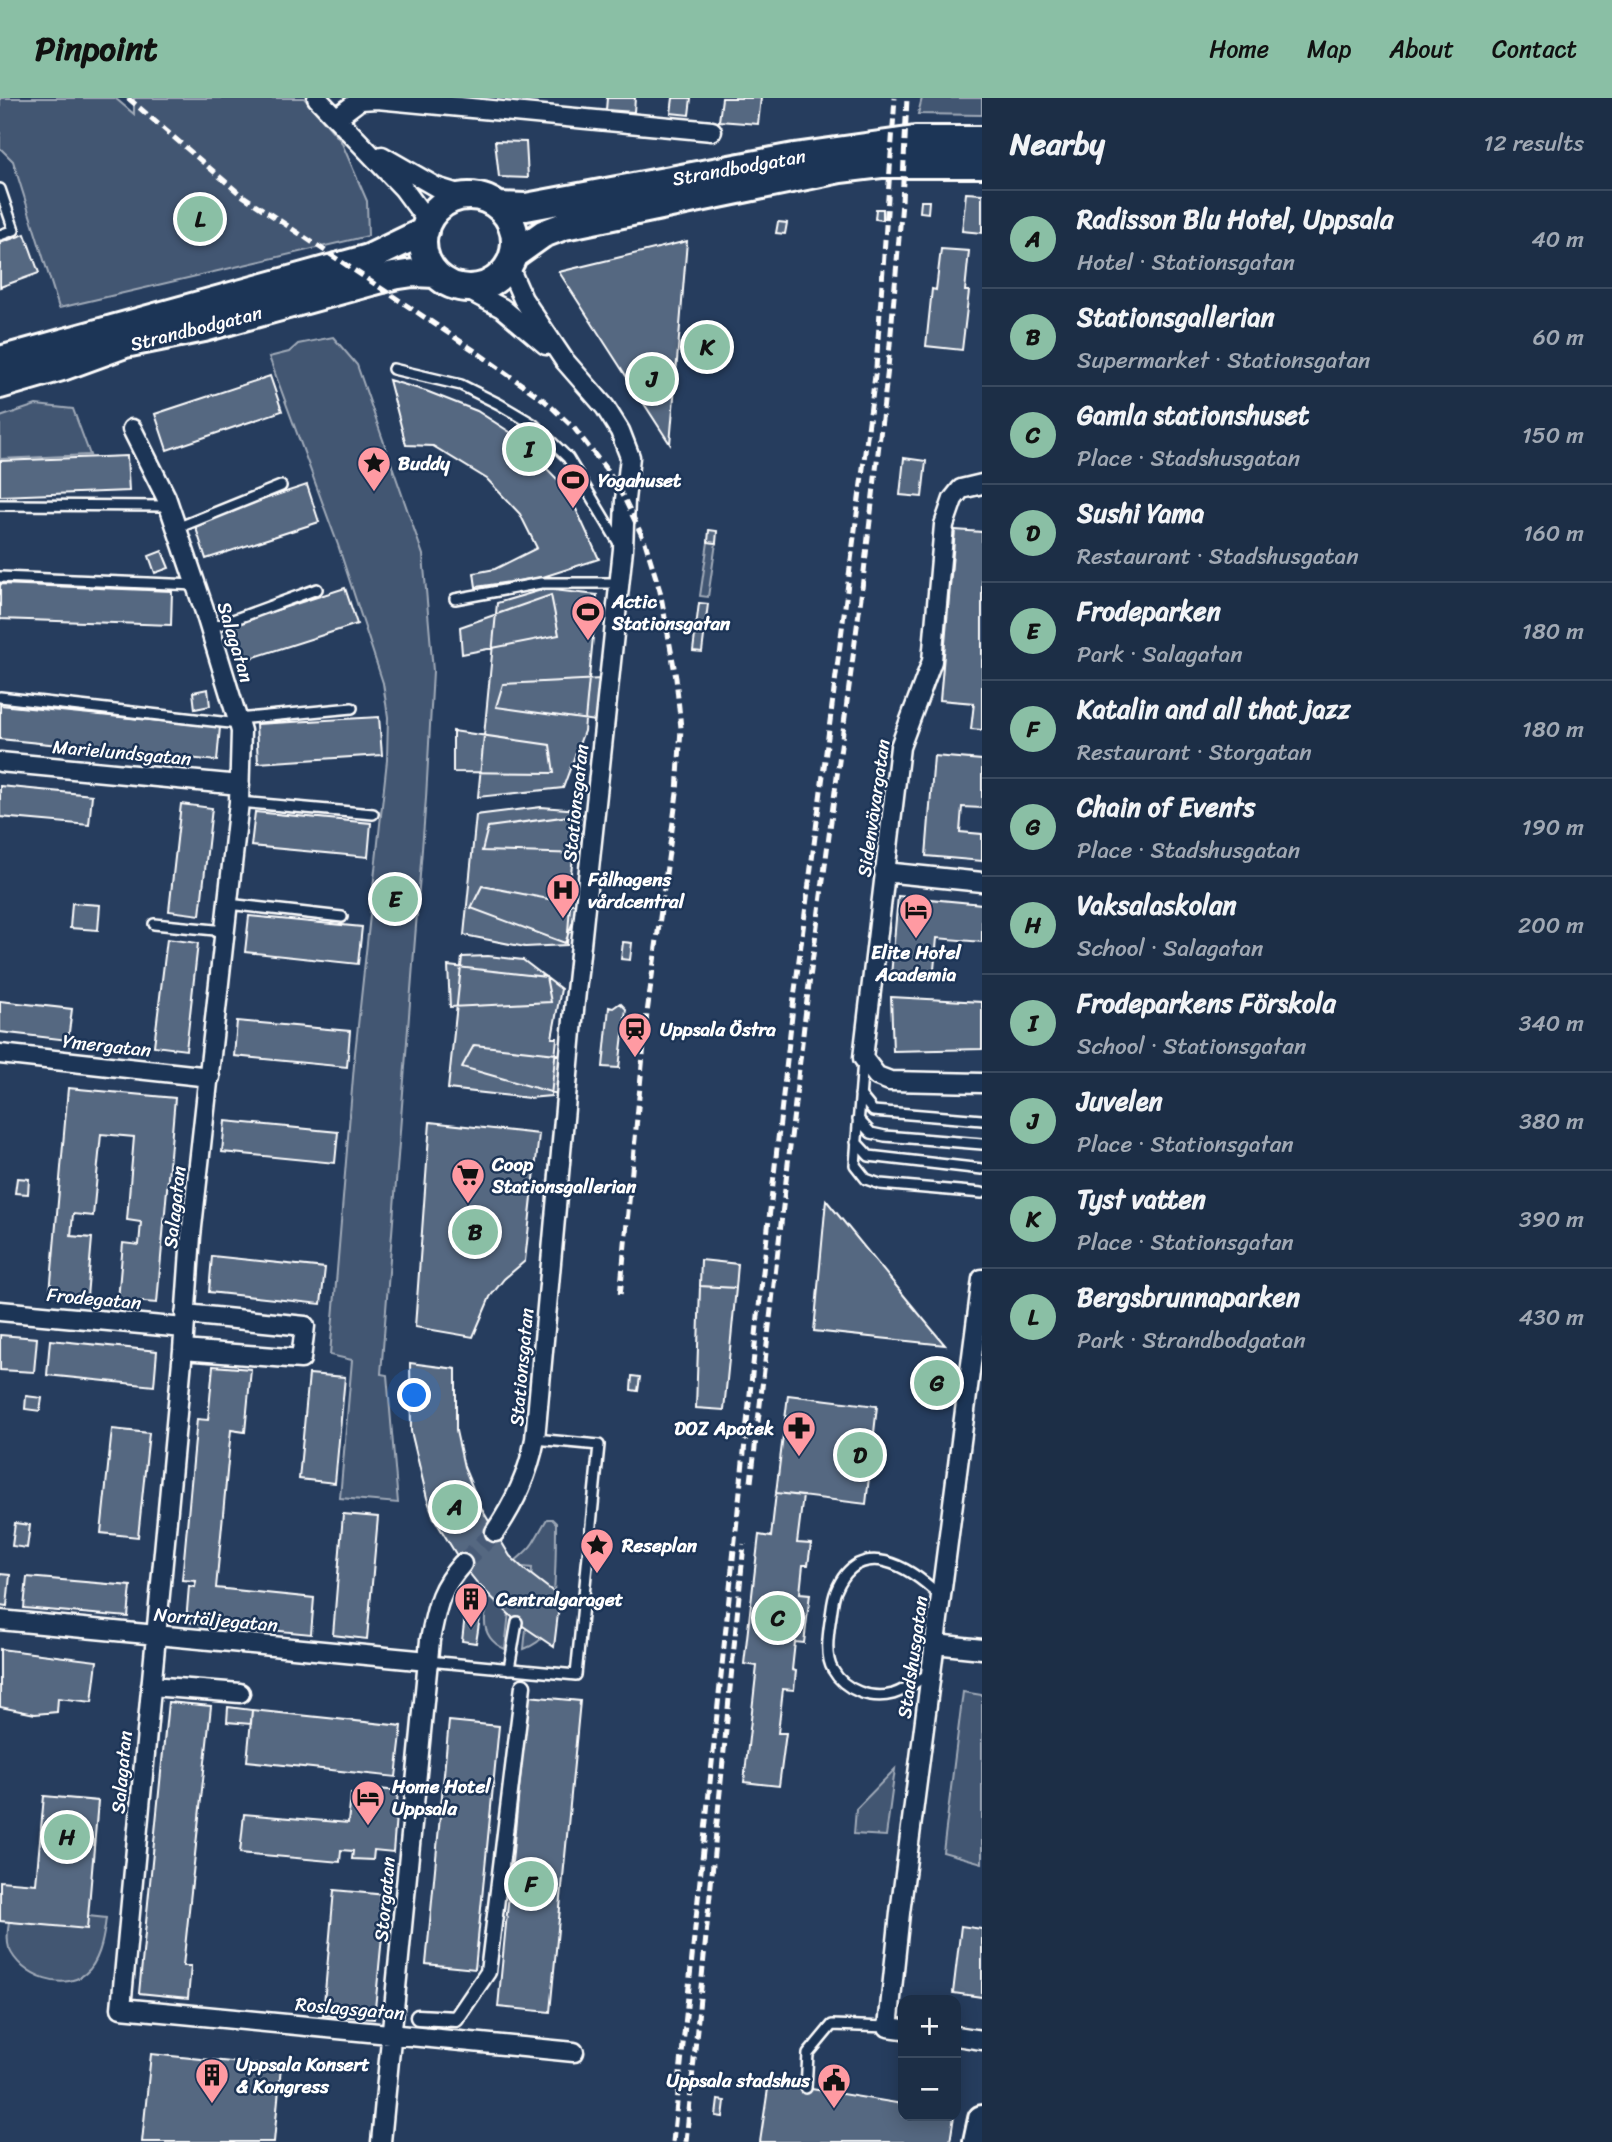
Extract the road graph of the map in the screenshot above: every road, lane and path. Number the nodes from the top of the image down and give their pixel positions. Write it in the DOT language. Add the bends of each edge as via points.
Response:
graph roads {
  1 [pos="317,98"];
  2 [pos="336,118"];
  3 [pos="712,131"];
  4 [pos="982,140"];
  5 [pos="364,145"];
  6 [pos="982,164"];
  7 [pos="0,189"];
  8 [pos="465,197"];
  9 [pos="498,206"];
  10 [pos="426,226"];
  11 [pos="0,235"];
  12 [pos="512,261"];
  13 [pos="436,274"];
  14 [pos="466,289"];
  15 [pos="564,360"];
  16 [pos="1,364"];
  17 [pos="393,369"];
  18 [pos="132,429"];
  19 [pos="982,484"];
  20 [pos="281,486"];
  21 [pos="0,505"];
  22 [pos="169,506"];
  23 [pos="177,528"];
  24 [pos="623,549"];
  25 [pos="0,577"];
  26 [pos="620,583"];
  27 [pos="197,585"];
  28 [pos="317,589"];
  29 [pos="455,600"];
  30 [pos="211,628"];
  31 [pos="0,697"];
  32 [pos="352,708"];
  33 [pos="238,721"];
  34 [pos="0,762"];
  35 [pos="240,794"];
  36 [pos="373,814"];
  37 [pos="884,872"];
  38 [pos="982,883"];
  39 [pos="228,904"];
  40 [pos="342,917"];
  41 [pos="155,924"];
  42 [pos="225,931"];
  43 [pos="0,1054"];
  44 [pos="863,1059"];
  45 [pos="210,1077"];
  46 [pos="982,1083"];
  47 [pos="860,1095"];
  48 [pos="858,1119"];
  49 [pos="982,1120"];
  50 [pos="856,1142"];
  51 [pos="982,1144"];
  52 [pos="982,1169"];
  53 [pos="982,1193"];
  54 [pos="982,1279"];
  55 [pos="0,1311"];
  56 [pos="184,1321"];
  57 [pos="183,1350"];
  58 [pos="535,1439"];
  59 [pos="495,1532"];
  60 [pos="462,1564"];
  61 [pos="941,1597"];
  62 [pos="0,1620"];
  63 [pos="517,1622"];
  64 [pos="156,1635"];
  65 [pos="935,1644"];
  66 [pos="982,1649"];
  67 [pos="428,1661"];
  68 [pos="509,1669"];
  69 [pos="930,1673"];
  70 [pos="150,1686"];
  71 [pos="523,1686"];
  72 [pos="240,1693"];
  73 [pos="121,2008"];
  74 [pos="418,2017"];
  75 [pos="896,2028"];
  76 [pos="393,2033"];
  77 [pos="961,2037"];
  78 [pos="982,2040"];
  79 [pos="574,2052"];
  80 [pos="806,2088"];
  81 [pos="982,2119"];
  82 [pos="381,2142"];
  83 [pos="979,2142"];
  1 -- 2 [label="street"];
  2 -- 3 [label="street" via="360,100 377,99"];
  2 -- 5 [label="street"];
  4 -- 9 [label="main road, Strandbodgatan" via="915,140 794,157 526,207"];
  5 -- 8 [label="street" via="436,187"];
  5 -- 10 [label="street" via="403,188"];
  6 -- 12 [label="main road, Strandbodgatan" via="881,164 824,171 558,228 543,234"];
  7 -- 11 [label="lane" via="14,230"];
  8 -- 9 [label="main road" via="480,197"];
  8 -- 10 [label="main road" via="439,207"];
  9 -- 12 [label="main road" via="514,232"];
  10 -- 13 [label="main road" via="425,254"];
  10 -- 16 [label="main road, Strandbodgatan" via="369,258"];
  12 -- 14 [label="main road" via="490,284"];
  12 -- 15 [label="street, Stationsgatan" via="523,299"];
  13 -- 14 [label="main road" via="450,285"];
  13 -- 16 [label="main road, Strandbodgatan" via="393,276 204,328 125,344 62,367"];
  14 -- 15 [label="street, Stationsgatan" via="502,308"];
  15 -- 24 [label="street, Stationsgatan" via="605,407 630,457"];
  17 -- 24 [label="lane" via="461,385 533,424 568,458"];
  18 -- 22 [label="street, Salagatan"];
  19 -- 37 [label="street, Sidenvävargatan" via="961,489 944,525 932,660 900,747"];
  20 -- 23 [label="lane"];
  21 -- 22 [label="lane"];
  22 -- 23 [label="street, Salagatan"];
  23 -- 27 [label="street, Salagatan"];
  24 -- 26 [label="street, Stationsgatan"];
  25 -- 27 [label="lane"];
  26 -- 29 [label="lane" via="541,583"];
  26 -- 58 [label="street, Stationsgatan"];
  27 -- 30 [label="street, Salagatan"];
  28 -- 30 [label="lane"];
  30 -- 33 [label="street, Salagatan"];
  31 -- 33 [label="lane"];
  32 -- 33 [label="lane"];
  33 -- 35 [label="street, Salagatan"];
  34 -- 35 [label="street, Marielundsgatan"];
  35 -- 36 [label="lane"];
  35 -- 39 [label="street, Salagatan"];
  37 -- 38 [label="street"];
  37 -- 44 [label="street, Sidenvävargatan"];
  39 -- 40 [label="lane"];
  39 -- 42 [label="street, Salagatan"];
  41 -- 42 [label="lane"];
  42 -- 45 [label="street, Salagatan"];
  43 -- 45 [label="street, Ymergatan"];
  44 -- 46 [label="street" via="877,1076 890,1081"];
  44 -- 47 [label="lane"];
  45 -- 56 [label="street, Salagatan"];
  47 -- 48 [label="lane"];
  47 -- 49 [label="lane" via="873,1111"];
  48 -- 50 [label="lane"];
  48 -- 51 [label="lane" via="871,1133 885,1136"];
  50 -- 52 [label="lane" via="876,1158"];
  50 -- 53 [label="lane" via="855,1165 866,1179"];
  54 -- 61 [label="street, Stadshusgatan"];
  55 -- 56 [label="street, Frodegatan"];
  56 -- 57 [label="street, Salagatan"];
  56 -- 57 [label="street, Frodegatan" via="305,1326 301,1359"];
  57 -- 64 [label="street, Salagatan"];
  58 -- 59 [label="street, Stationsgatan" via="522,1488"];
  58 -- 68 [label="lane, Stationsgatan" via="599,1445 576,1675"];
  60 -- 67 [label="street" via="439,1600"];
  61 -- 65 [label="street, Stadshusgatan"];
  61 -- 69 [label="lane" via="908,1569 886,1561 864,1562 835,1593 829,1628 832,1669 855,1690 895,1694"];
  62 -- 64 [label="street, Norrtäljegatan"];
  63 -- 68 [label="lane"];
  64 -- 67 [label="street, Norrtäljegatan"];
  64 -- 70 [label="street, Salagatan"];
  65 -- 66 [label="street"];
  65 -- 69 [label="street, Stadshusgatan"];
  67 -- 68 [label="lane, Stationsgatan"];
  67 -- 76 [label="street, Storgatan"];
  69 -- 75 [label="street, Stadshusgatan" via="900,1913"];
  70 -- 72 [label="street"];
  70 -- 73 [label="street, Salagatan"];
  71 -- 74 [label="street" via="488,1972 456,2019"];
  73 -- 76 [label="street, Roslagsgatan"];
  75 -- 80 [label="lane" via="832,2025 808,2054"];
  76 -- 79 [label="street, Roslagsgatan"];
  76 -- 82 [label="street, Storgatan"];
  77 -- 78 [label="street"];
  81 -- 83 [label="main road"];
}
